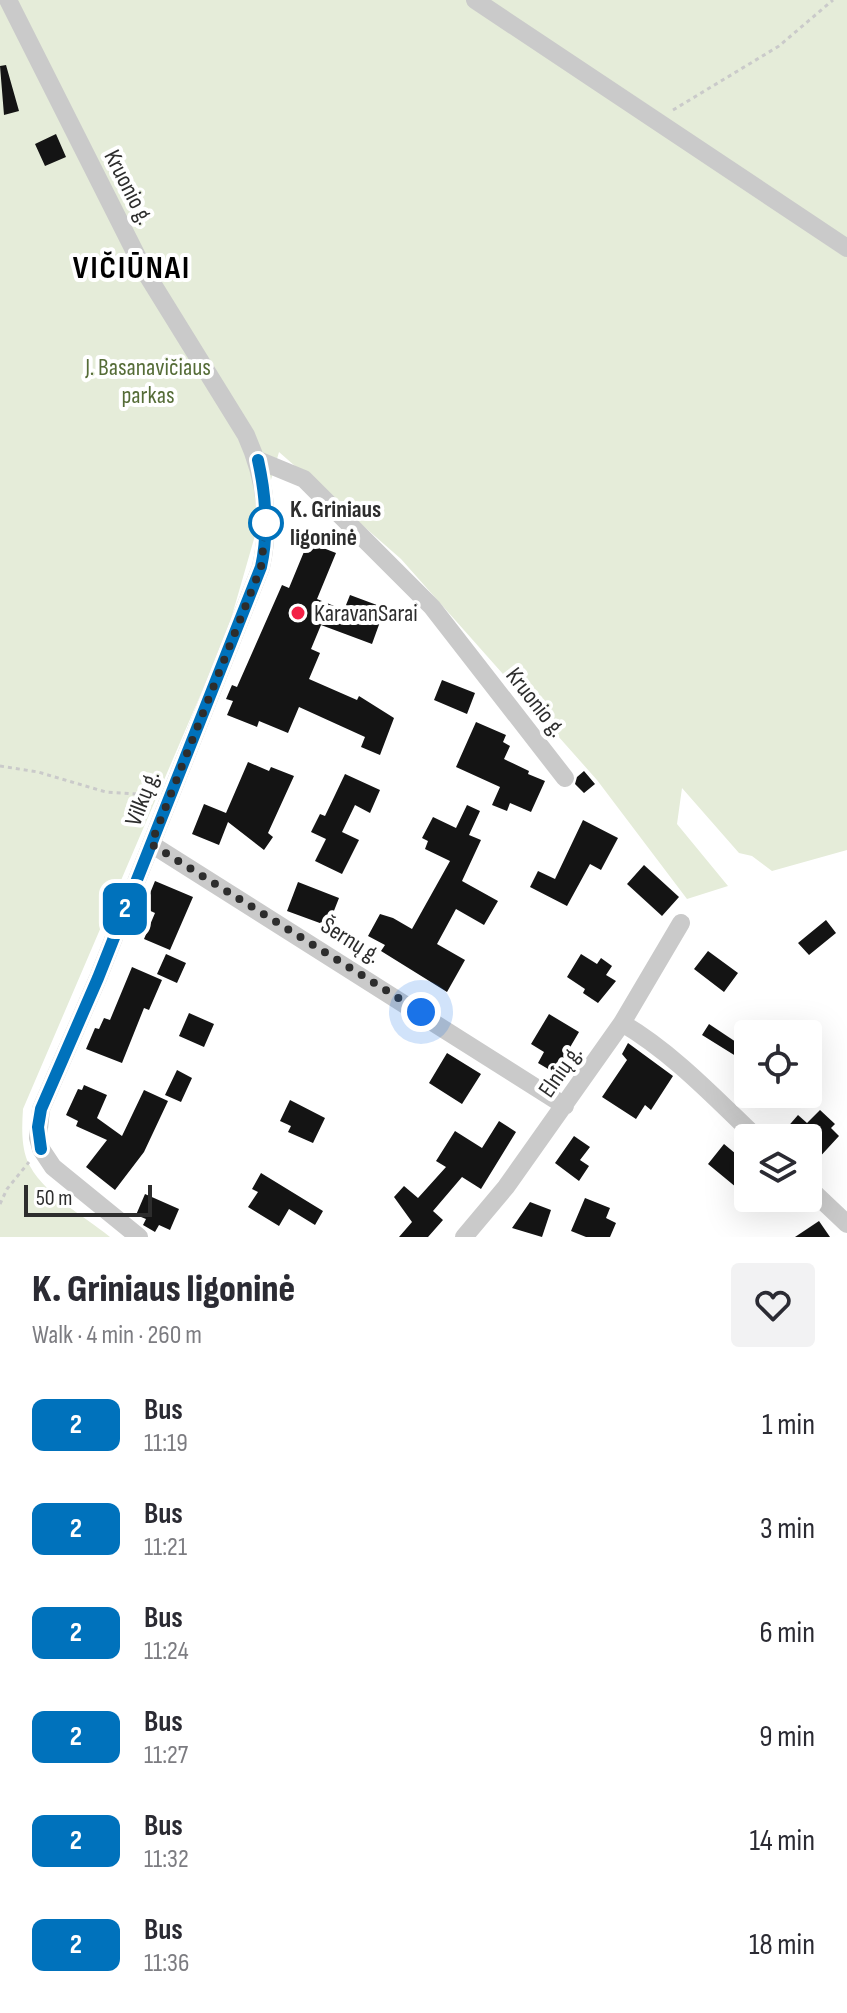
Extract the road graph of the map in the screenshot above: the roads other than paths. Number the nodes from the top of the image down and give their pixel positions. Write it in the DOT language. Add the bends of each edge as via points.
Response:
graph roads {
  1 [pos="8,0"];
  2 [pos="475,0"];
  3 [pos="847,248"];
  4 [pos="258,460"];
  5 [pos="565,778"];
  6 [pos="151,844"];
  7 [pos="681,923"];
  8 [pos="622,1023"];
  9 [pos="565,1106"];
  10 [pos="742,1124"];
  11 [pos="822,1200"];
  12 [pos="847,1224"];
  13 [pos="139,1237"];
  14 [pos="464,1237"];
  1 -- 4 [label="street, Kruonio g." via="144,270"];
  2 -- 3 [label="street"];
  4 -- 5 [label="street, Kruonio g." via="304,479 432,607"];
  4 -- 6 [label="street, Vilkų g." via="266,509 261,567"];
  6 -- 9 [label="street, Šernų g."];
  6 -- 13 [label="street, Vilkų g." via="38,1127 41,1149 53,1167"];
  7 -- 8 [label="street, Elnių g."];
  8 -- 9 [label="street, Elnių g."];
  8 -- 10 [label="street"];
  9 -- 14 [label="street, Elnių g."];
  11 -- 12 [label="street"];
}
